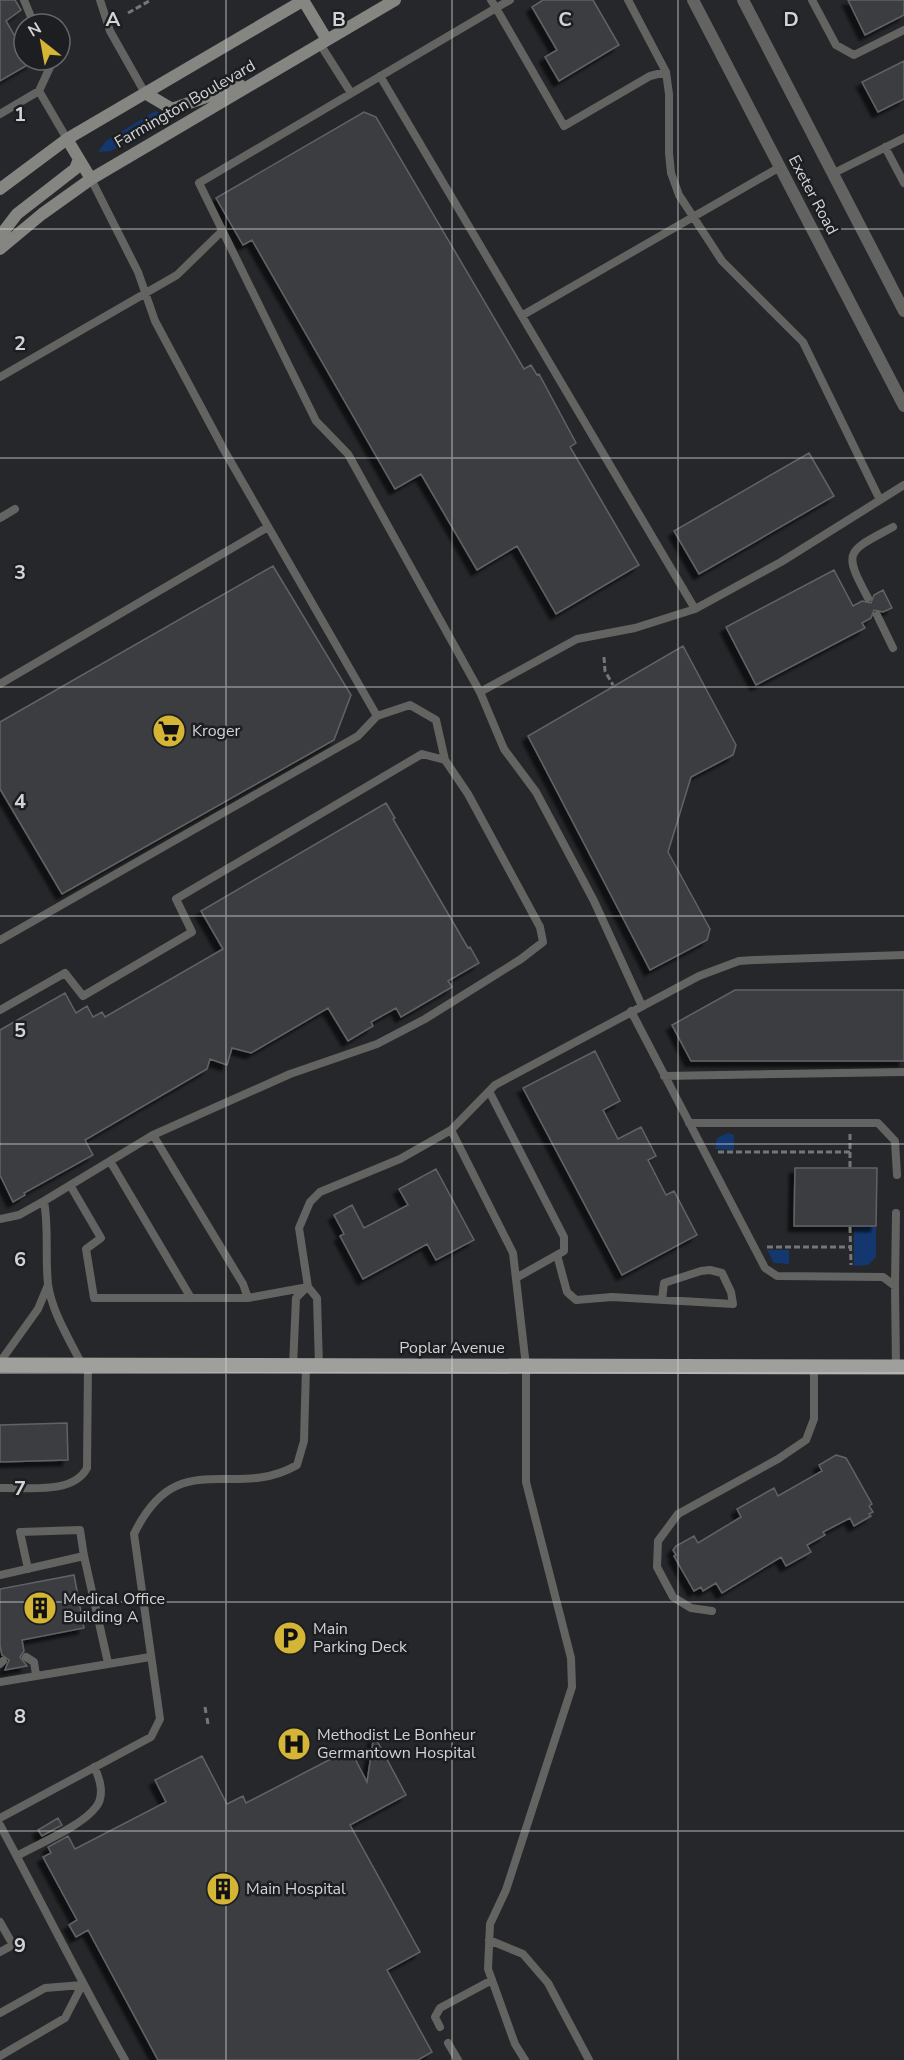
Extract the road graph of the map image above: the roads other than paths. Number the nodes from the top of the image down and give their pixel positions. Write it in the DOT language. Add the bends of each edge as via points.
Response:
graph roads {
  1 [pos="304,0"];
  2 [pos="394,0"];
  3 [pos="510,0"];
  4 [pos="628,0"];
  5 [pos="693,0"];
  6 [pos="743,0"];
  7 [pos="812,0"];
  8 [pos="101,1"];
  9 [pos="494,4"];
  10 [pos="904,30"];
  11 [pos="323,42"];
  12 [pos="48,72"];
  13 [pos="666,72"];
  14 [pos="269,74"];
  15 [pos="380,76"];
  16 [pos="39,91"];
  17 [pos="145,93"];
  18 [pos="351,93"];
  19 [pos="0,114"];
  20 [pos="904,138"];
  21 [pos="67,139"];
  22 [pos="885,147"];
  23 [pos="79,159"];
  24 [pos="780,167"];
  25 [pos="832,174"];
  26 [pos="91,179"];
  27 [pos="904,183"];
  28 [pos="0,189"];
  29 [pos="692,217"];
  30 [pos="222,231"];
  31 [pos="0,236"];
  32 [pos="0,249"];
  33 [pos="146,294"];
  34 [pos="903,307"];
  35 [pos="523,315"];
  36 [pos="0,377"];
  37 [pos="904,406"];
  38 [pos="904,485"];
  39 [pos="879,498"];
  40 [pos="15,509"];
  41 [pos="0,518"];
  42 [pos="268,527"];
  43 [pos="893,527"];
  44 [pos="868,598"];
  45 [pos="695,609"];
  46 [pos="877,615"];
  47 [pos="893,648"];
  48 [pos="0,684"];
  49 [pos="480,693"];
  50 [pos="377,716"];
  51 [pos="445,760"];
  52 [pos="0,940"];
  53 [pos="904,955"];
  54 [pos="642,1006"];
  55 [pos="0,1010"];
  56 [pos="631,1011"];
  57 [pos="904,1072"];
  58 [pos="664,1076"];
  59 [pos="489,1091"];
  60 [pos="689,1123"];
  61 [pos="451,1130"];
  62 [pos="153,1135"];
  63 [pos="110,1161"];
  64 [pos="897,1175"];
  65 [pos="70,1185"];
  66 [pos="44,1201"];
  67 [pos="896,1213"];
  68 [pos="0,1219"];
  69 [pos="557,1255"];
  70 [pos="516,1278"];
  71 [pos="48,1285"];
  72 [pos="896,1286"];
  73 [pos="308,1287"];
  74 [pos="191,1298"];
  75 [pos="248,1298"];
  76 [pos="662,1300"];
  77 [pos="0,1363"];
  78 [pos="85,1365"];
  79 [pos="306,1366"];
  80 [pos="526,1366"];
  81 [pos="814,1367"];
  82 [pos="900,1367"];
  83 [pos="0,1488"];
  84 [pos="84,1556"];
  85 [pos="28,1569"];
  86 [pos="0,1575"];
  87 [pos="712,1611"];
  88 [pos="26,1657"];
  89 [pos="150,1657"];
  90 [pos="108,1663"];
  91 [pos="36,1676"];
  92 [pos="0,1682"];
  93 [pos="94,1767"];
  94 [pos="0,1818"];
  95 [pos="0,1824"];
  96 [pos="17,1856"];
  97 [pos="0,1922"];
  98 [pos="489,1940"];
  99 [pos="0,1952"];
  100 [pos="492,1980"];
  101 [pos="82,1985"];
  102 [pos="0,2013"];
  103 [pos="440,2027"];
  104 [pos="448,2043"];
  105 [pos="0,2056"];
  106 [pos="521,2059"];
  107 [pos="125,2060"];
  108 [pos="458,2060"];
  109 [pos="589,2060"];
  1 -- 11 [label="main road"];
  1 -- 17 [label="main road, Farmington Boulevard"];
  2 -- 11 [label="main road, Farmington Boulevard"];
  3 -- 9 [label="lane"];
  4 -- 13 [label="lane"];
  5 -- 24 [label="street, Exeter Road"];
  6 -- 25 [label="street, Exeter Road"];
  7 -- 10 [label="lane" via="836,45 854,55"];
  8 -- 17 [label="lane" via="110,31"];
  9 -- 13 [label="lane" via="564,126 650,76"];
  9 -- 15 [label="lane"];
  11 -- 14 [label="main road, Farmington Boulevard"];
  11 -- 18 [label="lane"];
  12 -- 16 [label="lane"];
  13 -- 29 [label="lane" via="671,173"];
  14 -- 17 [label="main road" via="172,109"];
  14 -- 26 [label="main road, Farmington Boulevard"];
  15 -- 18 [label="lane"];
  15 -- 35 [label="lane"];
  16 -- 19 [label="lane"];
  16 -- 21 [label="lane"];
  17 -- 21 [label="main road, Farmington Boulevard"];
  18 -- 30 [label="lane" via="199,183"];
  20 -- 22 [label="lane"];
  21 -- 23 [label="main road"];
  21 -- 28 [label="main road, Farmington Boulevard"];
  22 -- 25 [label="lane"];
  22 -- 27 [label="lane"];
  23 -- 26 [label="main road"];
  23 -- 31 [label="main road" via="75,169 17,213"];
  24 -- 29 [label="lane"];
  24 -- 37 [label="street, Exeter Road"];
  25 -- 34 [label="street, Exeter Road"];
  26 -- 32 [label="main road, Farmington Boulevard"];
  26 -- 33 [label="lane"];
  29 -- 35 [label="lane"];
  29 -- 39 [label="lane" via="723,261 803,342"];
  30 -- 33 [label="lane" via="177,275"];
  30 -- 49 [label="lane" via="316,421 348,454"];
  33 -- 36 [label="lane"];
  33 -- 42 [label="lane" via="155,321"];
  35 -- 45 [label="lane"];
  38 -- 39 [label="lane"];
  39 -- 45 [label="lane" via="781,562"];
  40 -- 41 [label="lane"];
  42 -- 48 [label="lane"];
  42 -- 50 [label="lane"];
  43 -- 44 [label="lane" via="863,543 853,554 851,566"];
  45 -- 49 [label="lane" via="577,639"];
  46 -- 47 [label="lane"];
  49 -- 54 [label="lane" via="504,749 536,792 594,901"];
  50 -- 51 [label="lane" via="410,705 436,720"];
  50 -- 52 [label="lane" via="358,736"];
  51 -- 55 [label="lane" via="422,754 176,898 192,932 83,996 65,974"];
  51 -- 62 [label="lane" via="468,794 540,927 543,942 425,1019 377,1044 290,1074"];
  53 -- 54 [label="lane" via="740,962 699,976"];
  54 -- 56 [label="lane"];
  56 -- 58 [label="lane"];
  56 -- 59 [label="lane"];
  57 -- 58 [label="lane"];
  58 -- 60 [label="lane"];
  59 -- 61 [label="lane"];
  59 -- 69 [label="lane" via="564,1237 564,1251"];
  60 -- 64 [label="lane" via="878,1123 895,1141"];
  60 -- 72 [label="lane" via="765,1268 777,1276 883,1277"];
  61 -- 70 [label="lane" via="513,1253"];
  61 -- 73 [label="lane" via="400,1159 320,1192 310,1202 299,1228"];
  62 -- 63 [label="lane"];
  62 -- 75 [label="lane"];
  63 -- 65 [label="lane"];
  63 -- 74 [label="lane"];
  65 -- 66 [label="lane"];
  65 -- 74 [label="lane" via="101,1238 86,1249 94,1298"];
  66 -- 68 [label="lane" via="19,1215"];
  66 -- 71 [label="lane" via="49,1227"];
  67 -- 72 [label="lane"];
  69 -- 70 [label="lane"];
  69 -- 76 [label="lane" via="567,1292 576,1299"];
  70 -- 80 [label="lane"];
  71 -- 77 [label="lane" via="38,1308"];
  71 -- 78 [label="lane" via="55,1311"];
  72 -- 82 [label="lane"];
  73 -- 75 [label="lane"];
  73 -- 79 [label="lane" via="317,1298"];
  73 -- 79 [label="lane" via="296,1298"];
  74 -- 75 [label="lane"];
  76 -- 76 [label="lane" via="698,1302 733,1304 722,1273 710,1269 664,1283"];
  77 -- 78 [label="main road, Poplar Avenue"];
  78 -- 79 [label="main road, Poplar Avenue"];
  78 -- 83 [label="lane" via="87,1468 82,1478 69,1485"];
  79 -- 80 [label="main road, Poplar Avenue"];
  79 -- 89 [label="lane" via="304,1441 297,1465 266,1478 208,1478 180,1483 157,1496 143,1515 134,1534"];
  80 -- 81 [label="main road, Poplar Avenue"];
  80 -- 98 [label="lane" via="526,1482 571,1658 572,1687 506,1890 490,1924"];
  81 -- 82 [label="main road, Poplar Avenue"];
  81 -- 87 [label="lane" via="814,1419 806,1440 678,1514 658,1542 657,1567 674,1597 691,1608"];
  84 -- 85 [label="lane"];
  84 -- 85 [label="lane" via="80,1530 20,1532"];
  84 -- 90 [label="lane"];
  85 -- 86 [label="lane"];
  88 -- 91 [label="lane" via="34,1662"];
  89 -- 90 [label="lane"];
  89 -- 93 [label="lane" via="158,1727 151,1737"];
  90 -- 91 [label="lane"];
  91 -- 92 [label="lane"];
  93 -- 94 [label="lane"];
  93 -- 96 [label="lane" via="101,1792 96,1807"];
  95 -- 96 [label="lane"];
  96 -- 101 [label="lane"];
  97 -- 99 [label="lane" via="13,1945"];
  98 -- 100 [label="lane" via="488,1969"];
  98 -- 109 [label="lane" via="523,1954 542,1976"];
  100 -- 103 [label="lane" via="440,2008 435,2017"];
  100 -- 106 [label="lane"];
  101 -- 102 [label="lane" via="45,1988"];
  101 -- 105 [label="lane" via="65,2018"];
  101 -- 107 [label="lane"];
  104 -- 108 [label="lane"];
}
